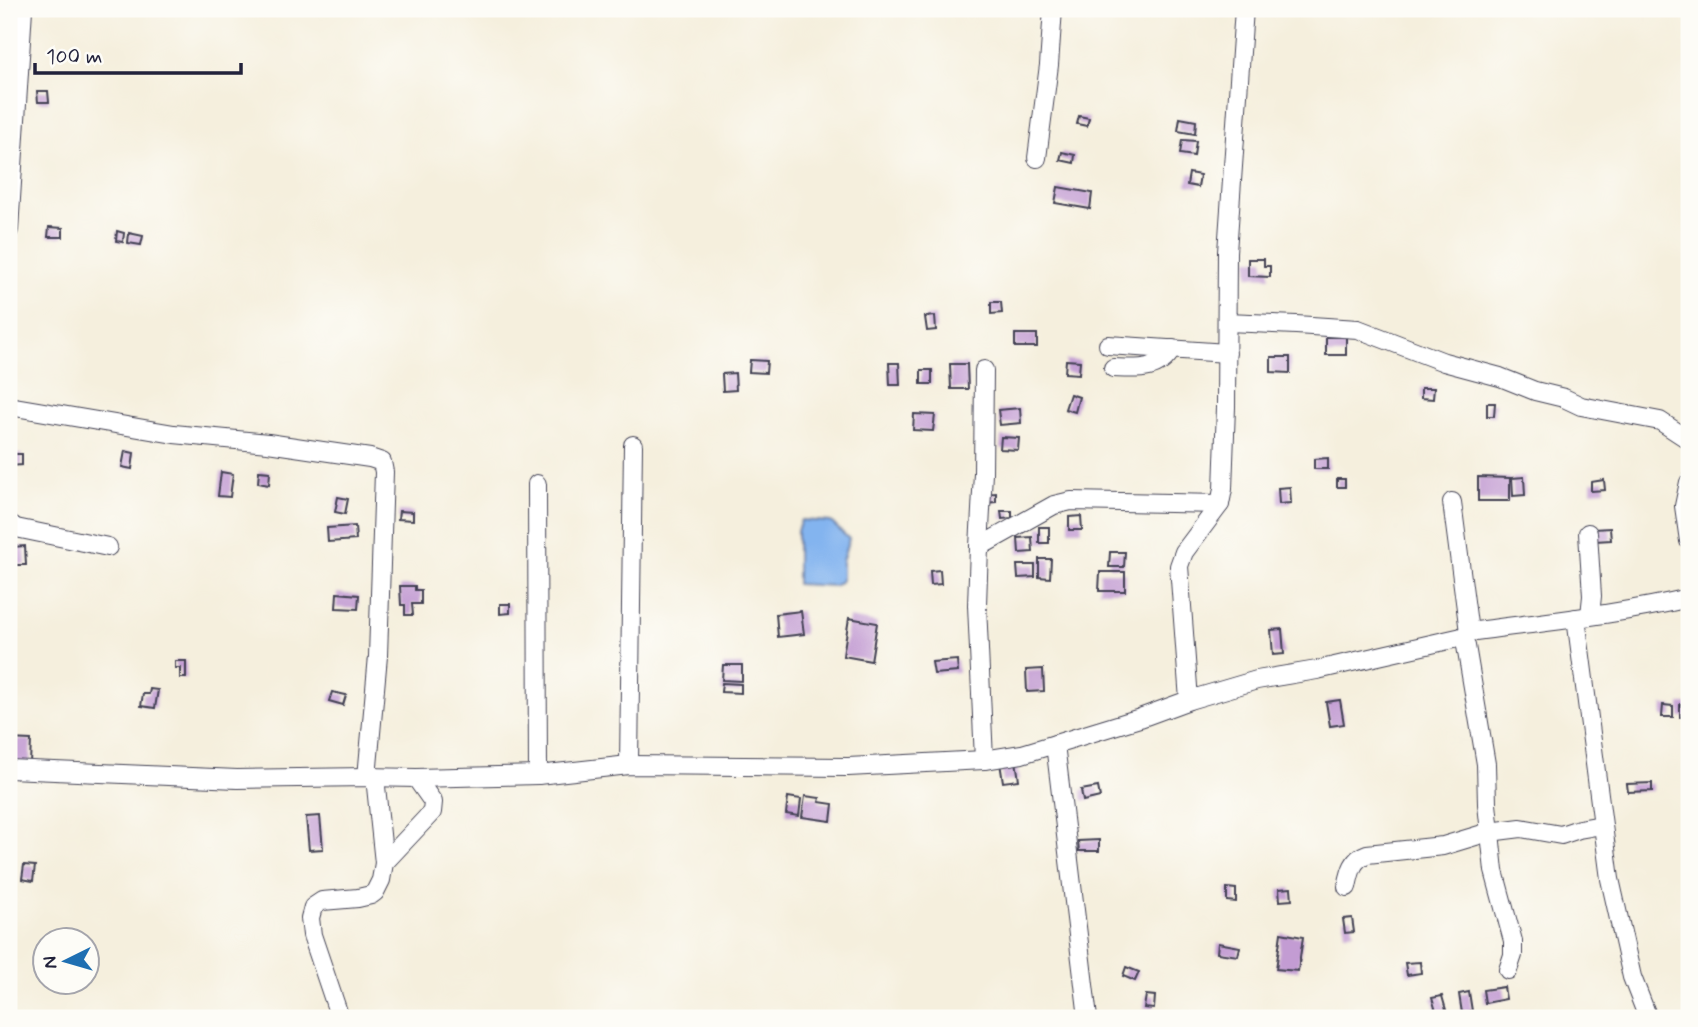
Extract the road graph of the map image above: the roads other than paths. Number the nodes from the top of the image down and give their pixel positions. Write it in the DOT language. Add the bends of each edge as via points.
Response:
graph roads {
  1 [pos="23,9"];
  2 [pos="1053,9"];
  3 [pos="1244,9"];
  4 [pos="1037,158"];
  5 [pos="9,230"];
  6 [pos="1227,322"];
  7 [pos="1108,345"];
  8 [pos="1172,349"];
  9 [pos="1227,353"];
  10 [pos="1113,368"];
  11 [pos="984,370"];
  12 [pos="9,406"];
  13 [pos="1689,440"];
  14 [pos="633,446"];
  15 [pos="1689,482"];
  16 [pos="537,484"];
  17 [pos="1452,502"];
  18 [pos="1220,504"];
  19 [pos="9,523"];
  20 [pos="1588,533"];
  21 [pos="1689,541"];
  22 [pos="108,547"];
  23 [pos="979,547"];
  24 [pos="1689,598"];
  25 [pos="1583,617"];
  26 [pos="1466,634"];
  27 [pos="1189,700"];
  28 [pos="1055,744"];
  29 [pos="984,760"];
  30 [pos="629,765"];
  31 [pos="9,769"];
  32 [pos="538,775"];
  33 [pos="371,777"];
  34 [pos="416,778"];
  35 [pos="1602,825"];
  36 [pos="1489,832"];
  37 [pos="384,863"];
  38 [pos="1347,887"];
  39 [pos="1508,970"];
  40 [pos="340,1018"];
  41 [pos="1087,1018"];
  42 [pos="1648,1018"];
  1 -- 5 [label="street"];
  2 -- 4 [label="street"];
  3 -- 6 [label="street" via="1230,196"];
  6 -- 9 [label="street"];
  6 -- 13 [label="street" via="1358,330 1581,406 1660,421"];
  7 -- 8 [label="street"];
  8 -- 9 [label="street"];
  8 -- 10 [label="street" via="1157,365"];
  9 -- 18 [label="street"];
  11 -- 23 [label="street"];
  12 -- 33 [label="street" via="148,431 268,443 382,462"];
  14 -- 30 [label="street"];
  15 -- 21 [label="street" via="1684,506"];
  16 -- 32 [label="street"];
  17 -- 26 [label="street"];
  18 -- 23 [label="street" via="1071,501 1054,505"];
  18 -- 27 [label="street" via="1184,552 1179,566"];
  19 -- 22 [label="street"];
  20 -- 25 [label="street" via="1592,596"];
  23 -- 29 [label="street"];
  24 -- 25 [label="street"];
  25 -- 26 [label="street"];
  25 -- 35 [label="street"];
  26 -- 27 [label="street" via="1257,680"];
  26 -- 36 [label="street" via="1484,746"];
  27 -- 28 [label="street"];
  28 -- 29 [label="street"];
  28 -- 41 [label="street"];
  29 -- 30 [label="street" via="848,767"];
  30 -- 32 [label="street"];
  31 -- 33 [label="street" via="237,779"];
  32 -- 34 [label="street"];
  33 -- 34 [label="street"];
  33 -- 37 [label="street"];
  34 -- 37 [label="street" via="434,808"];
  35 -- 36 [label="street" via="1561,835 1521,828"];
  35 -- 42 [label="street" via="1621,933"];
  36 -- 38 [label="street" via="1443,846 1361,856"];
  36 -- 39 [label="street" via="1493,871 1513,941"];
  37 -- 40 [label="street" via="381,880 371,895 322,901 311,912 312,935"];
}
